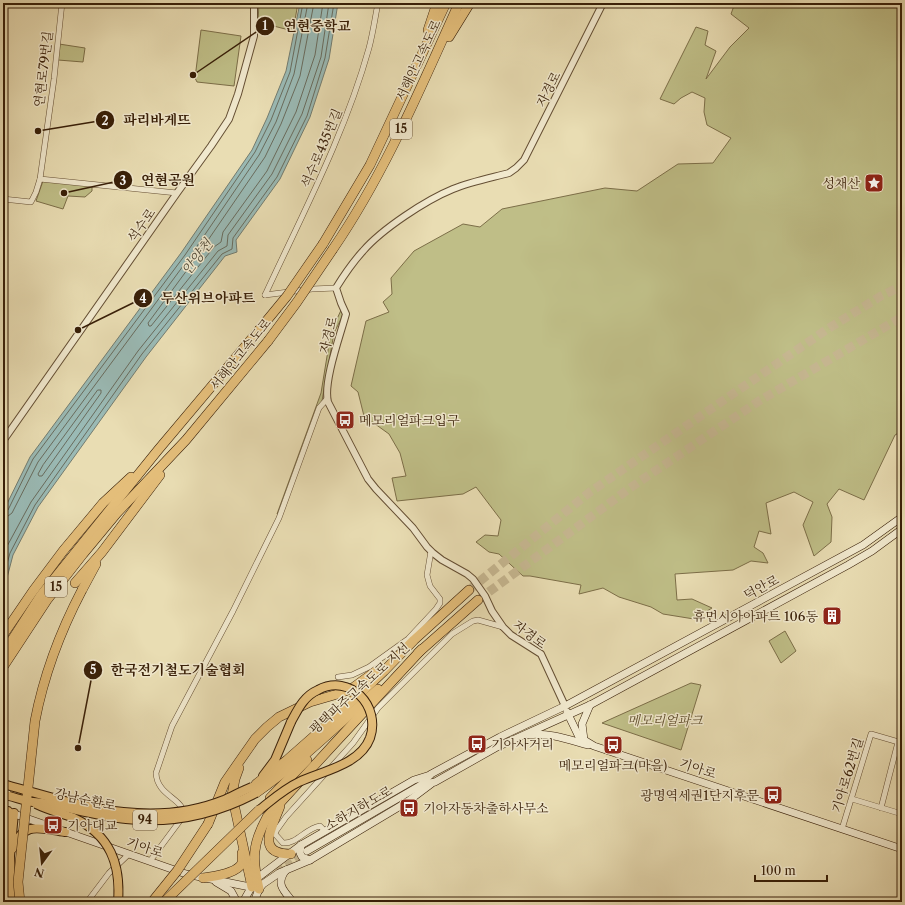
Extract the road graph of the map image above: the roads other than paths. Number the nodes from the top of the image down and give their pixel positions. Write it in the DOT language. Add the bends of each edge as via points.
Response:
graph roads {
  1 [pos="62,3"];
  2 [pos="254,3"];
  3 [pos="378,3"];
  4 [pos="437,3"];
  5 [pos="446,3"];
  6 [pos="459,3"];
  7 [pos="470,3"];
  8 [pos="603,3"];
  9 [pos="418,62"];
  10 [pos="431,65"];
  11 [pos="40,179"];
  12 [pos="177,193"];
  13 [pos="3,199"];
  14 [pos="336,288"];
  15 [pos="327,399"];
  16 [pos="4,437"];
  17 [pos="186,440"];
  18 [pos="158,450"];
  19 [pos="114,511"];
  20 [pos="902,517"];
  21 [pos="902,529"];
  22 [pos="431,551"];
  23 [pos="469,590"];
  24 [pos="478,600"];
  25 [pos="503,627"];
  26 [pos="3,635"];
  27 [pos="414,640"];
  28 [pos="422,650"];
  29 [pos="3,654"];
  30 [pos="3,667"];
  31 [pos="352,675"];
  32 [pos="338,677"];
  33 [pos="355,682"];
  34 [pos="590,705"];
  35 [pos="565,706"];
  36 [pos="569,714"];
  37 [pos="335,727"];
  38 [pos="521,736"];
  39 [pos="254,739"];
  40 [pos="584,741"];
  41 [pos="900,743"];
  42 [pos="594,746"];
  43 [pos="431,774"];
  44 [pos="435,782"];
  45 [pos="3,784"];
  46 [pos="421,785"];
  47 [pos="255,788"];
  48 [pos="3,795"];
  49 [pos="852,799"];
  50 [pos="32,802"];
  51 [pos="280,804"];
  52 [pos="881,808"];
  53 [pos="259,810"];
  54 [pos="8,812"];
  55 [pos="902,814"];
  56 [pos="842,829"];
  57 [pos="65,832"];
  58 [pos="325,832"];
  59 [pos="240,836"];
  60 [pos="301,845"];
  61 [pos="902,849"];
  62 [pos="307,851"];
  63 [pos="7,854"];
  64 [pos="129,854"];
  65 [pos="291,854"];
  66 [pos="310,860"];
  67 [pos="150,861"];
  68 [pos="286,870"];
  69 [pos="203,878"];
  70 [pos="213,880"];
  71 [pos="256,885"];
  72 [pos="12,902"];
  73 [pos="20,902"];
  74 [pos="87,902"];
  75 [pos="118,902"];
  76 [pos="152,902"];
  77 [pos="164,902"];
  78 [pos="237,902"];
  79 [pos="243,902"];
  80 [pos="254,902"];
  81 [pos="293,902"];
  1 -- 11 [label="street, 연현로79번길"];
  2 -- 12 [label="street, 석수로" via="254,36 229,119"];
  3 -- 14 [label="street, 석수로435번길" via="370,46 340,133 265,295"];
  4 -- 9 [label="highway"];
  5 -- 9 [label="highway, 서해안고속도로 / 15"];
  6 -- 10 [label="highway, 서해안고속도로 / 15"];
  7 -- 10 [label="highway"];
  8 -- 14 [label="street, 자경로" via="524,160 509,173 453,189 420,206 386,230 364,250"];
  9 -- 18 [label="highway, 서해안고속도로 / 15, bridge" via="370,165 323,244 287,296"];
  10 -- 17 [label="highway, 서해안고속도로 / 15, bridge" via="352,221 268,341"];
  11 -- 12 [label="street"];
  11 -- 13 [label="street, 연현로79번길" via="31,202"];
  12 -- 16 [label="street, 석수로"];
  14 -- 15 [label="street, 자경로" via="346,314 327,383"];
  15 -- 22 [label="street, 자경로" via="368,479"];
  15 -- 67 [label="street" via="319,408 279,518 172,726 156,779 163,791 182,807 184,812"];
  17 -- 19 [label="highway, 서해안고속도로 / 15"];
  17 -- 73 [label="highway, bridge" via="78,587 53,655 40,695 35,721 18,882"];
  18 -- 19 [label="highway, 서해안고속도로 / 15"];
  18 -- 26 [label="highway" via="104,503 63,551"];
  19 -- 29 [label="highway, 서해안고속도로 / 15" via="41,595"];
  19 -- 30 [label="highway, 서해안고속도로 / 15" via="47,600"];
  20 -- 35 [label="main road, 덕안로" via="863,545"];
  21 -- 34 [label="main road, 덕안로" via="848,565"];
  22 -- 25 [label="street, 자경로" via="473,579"];
  22 -- 31 [label="street" via="427,575 440,603 408,639 369,667"];
  23 -- 27 [label="highway, 평택파주고속도로 지선"];
  24 -- 28 [label="highway, 평택파주고속도로 지선"];
  25 -- 35 [label="street, 자경로" via="511,635 542,654"];
  25 -- 58 [label="street" via="478,620 452,634 376,706 354,743 276,830 278,839 286,844 316,826 320,826"];
  27 -- 39 [label="highway" via="354,687 293,709 279,717"];
  27 -- 47 [label="highway, 평택파주고속도로 지선" via="384,671"];
  28 -- 37 [label="highway, 평택파주고속도로 지선"];
  28 -- 51 [label="highway"];
  31 -- 32 [label="street"];
  31 -- 33 [label="street"];
  34 -- 36 [label="main road, 덕안로"];
  34 -- 40 [label="main road" via="582,724"];
  35 -- 36 [label="main road"];
  35 -- 43 [label="main road"];
  36 -- 38 [label="main road"];
  36 -- 40 [label="main road" via="579,737"];
  37 -- 47 [label="highway, 평택파주고속도로 지선" via="285,772"];
  37 -- 53 [label="highway, bridge" via="328,739"];
  38 -- 42 [label="main road" via="536,734 558,737"];
  38 -- 44 [label="main road" via="496,747"];
  39 -- 59 [label="highway" via="235,779 232,795"];
  39 -- 76 [label="highway, bridge" via="224,782 208,824 177,872"];
  40 -- 42 [label="main road, 기아로"];
  41 -- 49 [label="street, 기아로62번길" via="871,734"];
  41 -- 52 [label="street"];
  42 -- 56 [label="main road, 기아로"];
  43 -- 46 [label="main road"];
  43 -- 58 [label="main road" via="414,780"];
  44 -- 46 [label="main road"];
  44 -- 66 [label="main road" via="407,802"];
  45 -- 47 [label="highway, 강남순환로 / 94, bridge" via="99,809 131,814 182,811"];
  46 -- 62 [label="main road, 소하지하도로"];
  47 -- 50 [label="highway, 강남순환로 / 94, bridge" via="238,802 206,813 148,820 108,816"];
  47 -- 53 [label="highway, bridge" via="275,760 299,707 312,693 324,687 340,686 352,690 364,699 371,712 372,727 368,741 355,757 298,782"];
  48 -- 50 [label="highway, 강남순환로 / 94, bridge"];
  49 -- 52 [label="street"];
  49 -- 56 [label="street, 기아로62번길"];
  50 -- 75 [label="highway, bridge" via="73,818 100,835 117,870"];
  51 -- 65 [label="highway" via="268,841 271,849 282,854"];
  51 -- 71 [label="highway" via="267,818 255,847"];
  52 -- 55 [label="street"];
  53 -- 77 [label="highway, bridge"];
  54 -- 57 [label="main road, 기아로"];
  54 -- 63 [label="highway"];
  56 -- 61 [label="main road, 기아로"];
  57 -- 63 [label="highway" via="31,828 21,833"];
  57 -- 64 [label="main road, 기아로"];
  58 -- 60 [label="main road"];
  59 -- 69 [label="highway" via="242,863 237,869"];
  59 -- 71 [label="highway"];
  60 -- 65 [label="main road"];
  60 -- 66 [label="main road" via="302,857"];
  63 -- 72 [label="highway"];
  64 -- 67 [label="main road, 기아로"];
  64 -- 74 [label="street" via="109,873"];
  65 -- 71 [label="main road"];
  66 -- 68 [label="main road"];
  67 -- 69 [label="main road, 기아로"];
  68 -- 71 [label="main road"];
  68 -- 81 [label="main road" via="280,882"];
  69 -- 70 [label="main road, 기아로"];
  70 -- 71 [label="main road, 기아로"];
  70 -- 78 [label="main road" via="231,891"];
  71 -- 79 [label="main road"];
  71 -- 80 [label="main road"];
}
